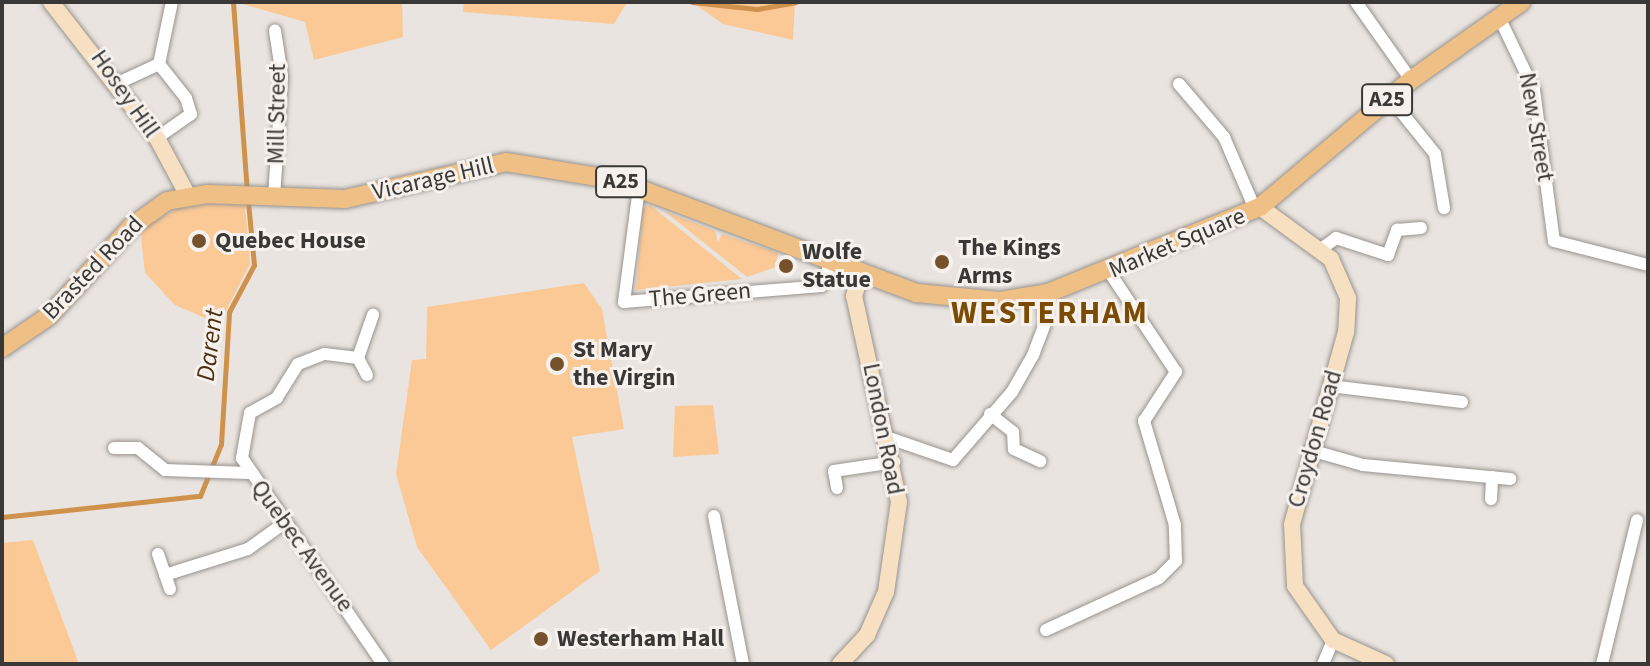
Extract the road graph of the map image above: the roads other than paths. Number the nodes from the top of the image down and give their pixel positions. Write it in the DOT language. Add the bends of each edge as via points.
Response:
graph roads {
  1 [pos="51,2"];
  2 [pos="172,2"];
  3 [pos="1356,2"];
  4 [pos="1521,2"];
  5 [pos="1500,19"];
  6 [pos="275,31"];
  7 [pos="159,64"];
  8 [pos="1411,80"];
  9 [pos="116,84"];
  10 [pos="1179,84"];
  11 [pos="1390,98"];
  12 [pos="157,138"];
  13 [pos="639,188"];
  14 [pos="187,194"];
  15 [pos="274,197"];
  16 [pos="1257,208"];
  17 [pos="1444,208"];
  18 [pos="1421,228"];
  19 [pos="1321,249"];
  20 [pos="830,265"];
  21 [pos="1648,265"];
  22 [pos="1110,273"];
  23 [pos="860,277"];
  24 [pos="1043,293"];
  25 [pos="373,315"];
  26 [pos="2,348"];
  27 [pos="358,358"];
  28 [pos="367,375"];
  29 [pos="1330,386"];
  30 [pos="1462,402"];
  31 [pos="990,414"];
  32 [pos="889,438"];
  33 [pos="114,448"];
  34 [pos="1310,450"];
  35 [pos="1040,461"];
  36 [pos="894,462"];
  37 [pos="248,473"];
  38 [pos="1492,477"];
  39 [pos="1510,479"];
  40 [pos="837,488"];
  41 [pos="1491,499"];
  42 [pos="714,516"];
  43 [pos="1637,520"];
  44 [pos="284,523"];
  45 [pos="158,554"];
  46 [pos="165,575"];
  47 [pos="170,589"];
  48 [pos="1046,630"];
  49 [pos="1333,640"];
  50 [pos="383,664"];
  51 [pos="743,664"];
  52 [pos="840,664"];
  53 [pos="1323,664"];
  54 [pos="1386,664"];
  55 [pos="1602,664"];
  1 -- 9 [label="main road, Hosey Hill"];
  2 -- 7 [label="street"];
  3 -- 8 [label="street"];
  4 -- 5 [label="main road, A25"];
  5 -- 8 [label="main road, A25"];
  5 -- 21 [label="street, New Street" via="1534,90 1554,241"];
  6 -- 15 [label="street, Mill Street" via="282,76"];
  7 -- 9 [label="street"];
  7 -- 12 [label="street" via="186,98 191,114"];
  8 -- 11 [label="main road, A25"];
  9 -- 12 [label="main road, Hosey Hill"];
  10 -- 16 [label="street" via="1224,137"];
  11 -- 16 [label="main road, A25"];
  11 -- 17 [label="street" via="1435,154"];
  12 -- 14 [label="main road, Hosey Hill"];
  13 -- 15 [label="main road, Vicarage Hill / A25" via="564,166 506,162 345,199"];
  13 -- 20 [label="main road, Vicarage Hill / A25"];
  13 -- 20 [label="street, The Green" via="624,302 821,286"];
  14 -- 15 [label="main road, A25"];
  14 -- 26 [label="main road, Brasted Road / A25" via="148,212 49,316"];
  16 -- 19 [label="main road, Croydon Road"];
  16 -- 22 [label="main road, Market Square / A25"];
  18 -- 19 [label="street" via="1397,230 1388,255 1336,238"];
  19 -- 29 [label="main road, Croydon Road" via="1348,298"];
  20 -- 23 [label="main road, Vicarage Hill / A25"];
  22 -- 24 [label="main road, Market Square / A25"];
  22 -- 48 [label="street" via="1176,372 1144,421 1175,525 1176,561 1159,578"];
  23 -- 24 [label="main road, Market Square / A25" via="957,298"];
  23 -- 32 [label="main road, London Road" via="855,302"];
  24 -- 31 [label="street" via="1044,330 1012,392"];
  25 -- 27 [label="street"];
  27 -- 28 [label="street"];
  27 -- 37 [label="street, Quebec Avenue" via="308,358 277,398 250,413 241,438"];
  29 -- 30 [label="street"];
  29 -- 34 [label="main road, Croydon Road"];
  31 -- 32 [label="street" via="953,460"];
  31 -- 35 [label="street" via="1013,432 1014,449"];
  32 -- 36 [label="main road, London Road"];
  33 -- 37 [label="street" via="138,448 165,470"];
  34 -- 38 [label="street" via="1363,465"];
  34 -- 49 [label="main road, Croydon Road" via="1292,524 1291,567 1304,606"];
  36 -- 40 [label="street" via="834,471"];
  36 -- 52 [label="main road, London Road" via="897,536 886,592 867,635"];
  37 -- 44 [label="street, Quebec Avenue"];
  38 -- 39 [label="street"];
  38 -- 41 [label="street"];
  42 -- 51 [label="street"];
  43 -- 55 [label="street"];
  44 -- 46 [label="street" via="248,549"];
  44 -- 50 [label="street, Quebec Avenue"];
  45 -- 46 [label="street"];
  46 -- 47 [label="street"];
  49 -- 53 [label="street"];
  49 -- 54 [label="main road, Croydon Road"];
}
